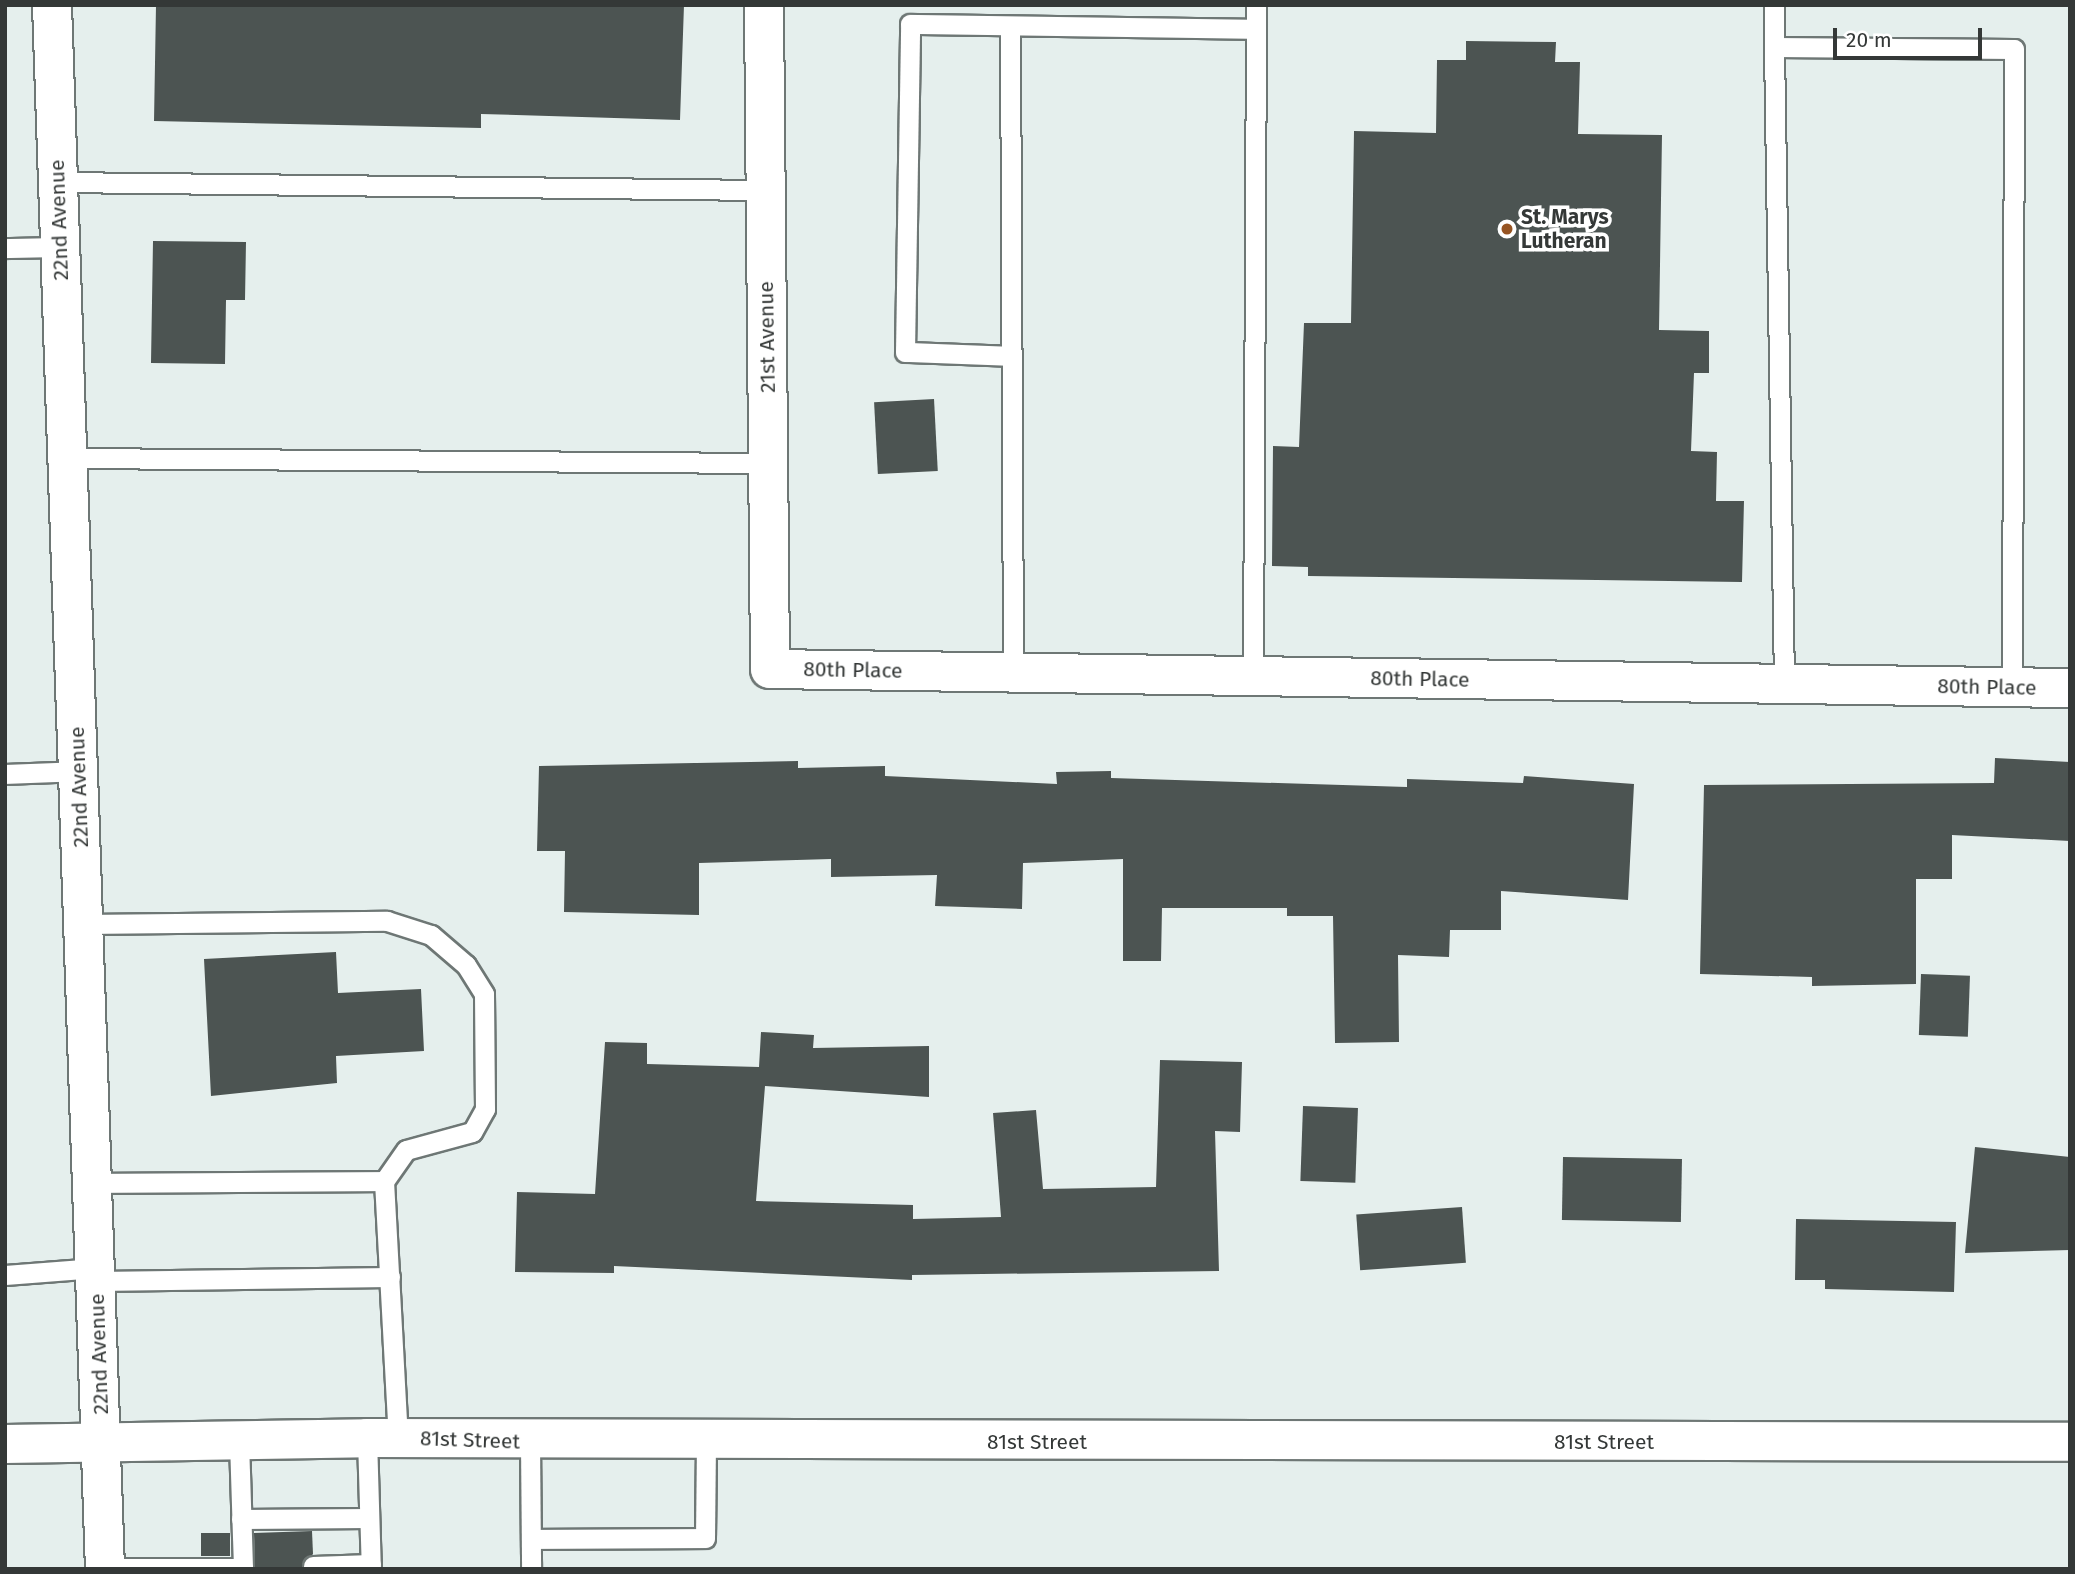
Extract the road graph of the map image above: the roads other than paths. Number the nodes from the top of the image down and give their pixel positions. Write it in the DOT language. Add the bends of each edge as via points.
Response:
graph roads {
  1 [pos="52,5"];
  2 [pos="764,5"];
  3 [pos="1256,5"];
  4 [pos="1774,5"];
  5 [pos="1010,29"];
  6 [pos="1256,29"];
  7 [pos="1774,47"];
  8 [pos="58,182"];
  9 [pos="765,190"];
  10 [pos="61,247"];
  11 [pos="5,248"];
  12 [pos="1011,356"];
  13 [pos="68,458"];
  14 [pos="768,463"];
  15 [pos="769,669"];
  16 [pos="1013,673"];
  17 [pos="1253,676"];
  18 [pos="1784,684"];
  19 [pos="2012,687"];
  20 [pos="2070,688"];
  21 [pos="79,771"];
  22 [pos="5,774"];
  23 [pos="84,924"];
  24 [pos="384,1181"];
  25 [pos="93,1183"];
  26 [pos="5,1275"];
  27 [pos="96,1275"];
  28 [pos="390,1278"];
  29 [pos="383,1438"];
  30 [pos="239,1441"];
  31 [pos="102,1442"];
  32 [pos="530,1442"];
  33 [pos="706,1442"];
  34 [pos="2070,1442"];
  35 [pos="5,1444"];
  36 [pos="369,1518"];
  37 [pos="241,1519"];
  38 [pos="531,1539"];
  39 [pos="313,1566"];
  40 [pos="371,1566"];
  41 [pos="105,1568"];
  42 [pos="248,1568"];
  43 [pos="531,1569"];
  1 -- 8 [label="street, 22nd Avenue"];
  2 -- 9 [label="street, 21st Avenue"];
  3 -- 6 [label="lane"];
  4 -- 7 [label="lane"];
  5 -- 6 [label="lane"];
  5 -- 12 [label="lane"];
  5 -- 12 [label="lane" via="910,24 905,352"];
  6 -- 17 [label="lane"];
  7 -- 18 [label="lane"];
  7 -- 19 [label="lane" via="2014,49"];
  8 -- 9 [label="lane"];
  8 -- 10 [label="street, 22nd Avenue"];
  9 -- 14 [label="street, 21st Avenue"];
  10 -- 11 [label="lane"];
  10 -- 13 [label="street, 22nd Avenue"];
  12 -- 16 [label="lane"];
  13 -- 14 [label="lane"];
  13 -- 21 [label="street, 22nd Avenue"];
  14 -- 15 [label="street, 21st Avenue"];
  15 -- 16 [label="street, 80th Place"];
  16 -- 17 [label="street, 80th Place"];
  17 -- 18 [label="street, 80th Place"];
  18 -- 19 [label="street, 80th Place"];
  19 -- 20 [label="street, 80th Place"];
  21 -- 22 [label="lane"];
  21 -- 23 [label="street, 22nd Avenue"];
  23 -- 24 [label="lane" via="387,921 431,935 466,965 484,994 485,1108 472,1132 406,1150"];
  23 -- 25 [label="street, 22nd Avenue"];
  24 -- 25 [label="lane"];
  24 -- 28 [label="lane"];
  25 -- 27 [label="street, 22nd Avenue"];
  26 -- 27 [label="lane"];
  27 -- 28 [label="lane"];
  27 -- 31 [label="street, 22nd Avenue"];
  28 -- 29 [label="lane"];
  29 -- 30 [label="street, 81st Street"];
  29 -- 32 [label="street, 81st Street"];
  29 -- 36 [label="lane"];
  30 -- 31 [label="street, 81st Street"];
  30 -- 37 [label="lane"];
  31 -- 35 [label="street, 81st Street"];
  31 -- 41 [label="street, 22nd Avenue"];
  32 -- 33 [label="street, 81st Street"];
  32 -- 38 [label="lane"];
  33 -- 34 [label="street, 81st Street"];
  33 -- 38 [label="lane" via="705,1538"];
  36 -- 37 [label="lane"];
  36 -- 40 [label="lane"];
  37 -- 42 [label="lane"];
  38 -- 43 [label="lane"];
  39 -- 40 [label="lane"];
  41 -- 42 [label="lane"];
}
